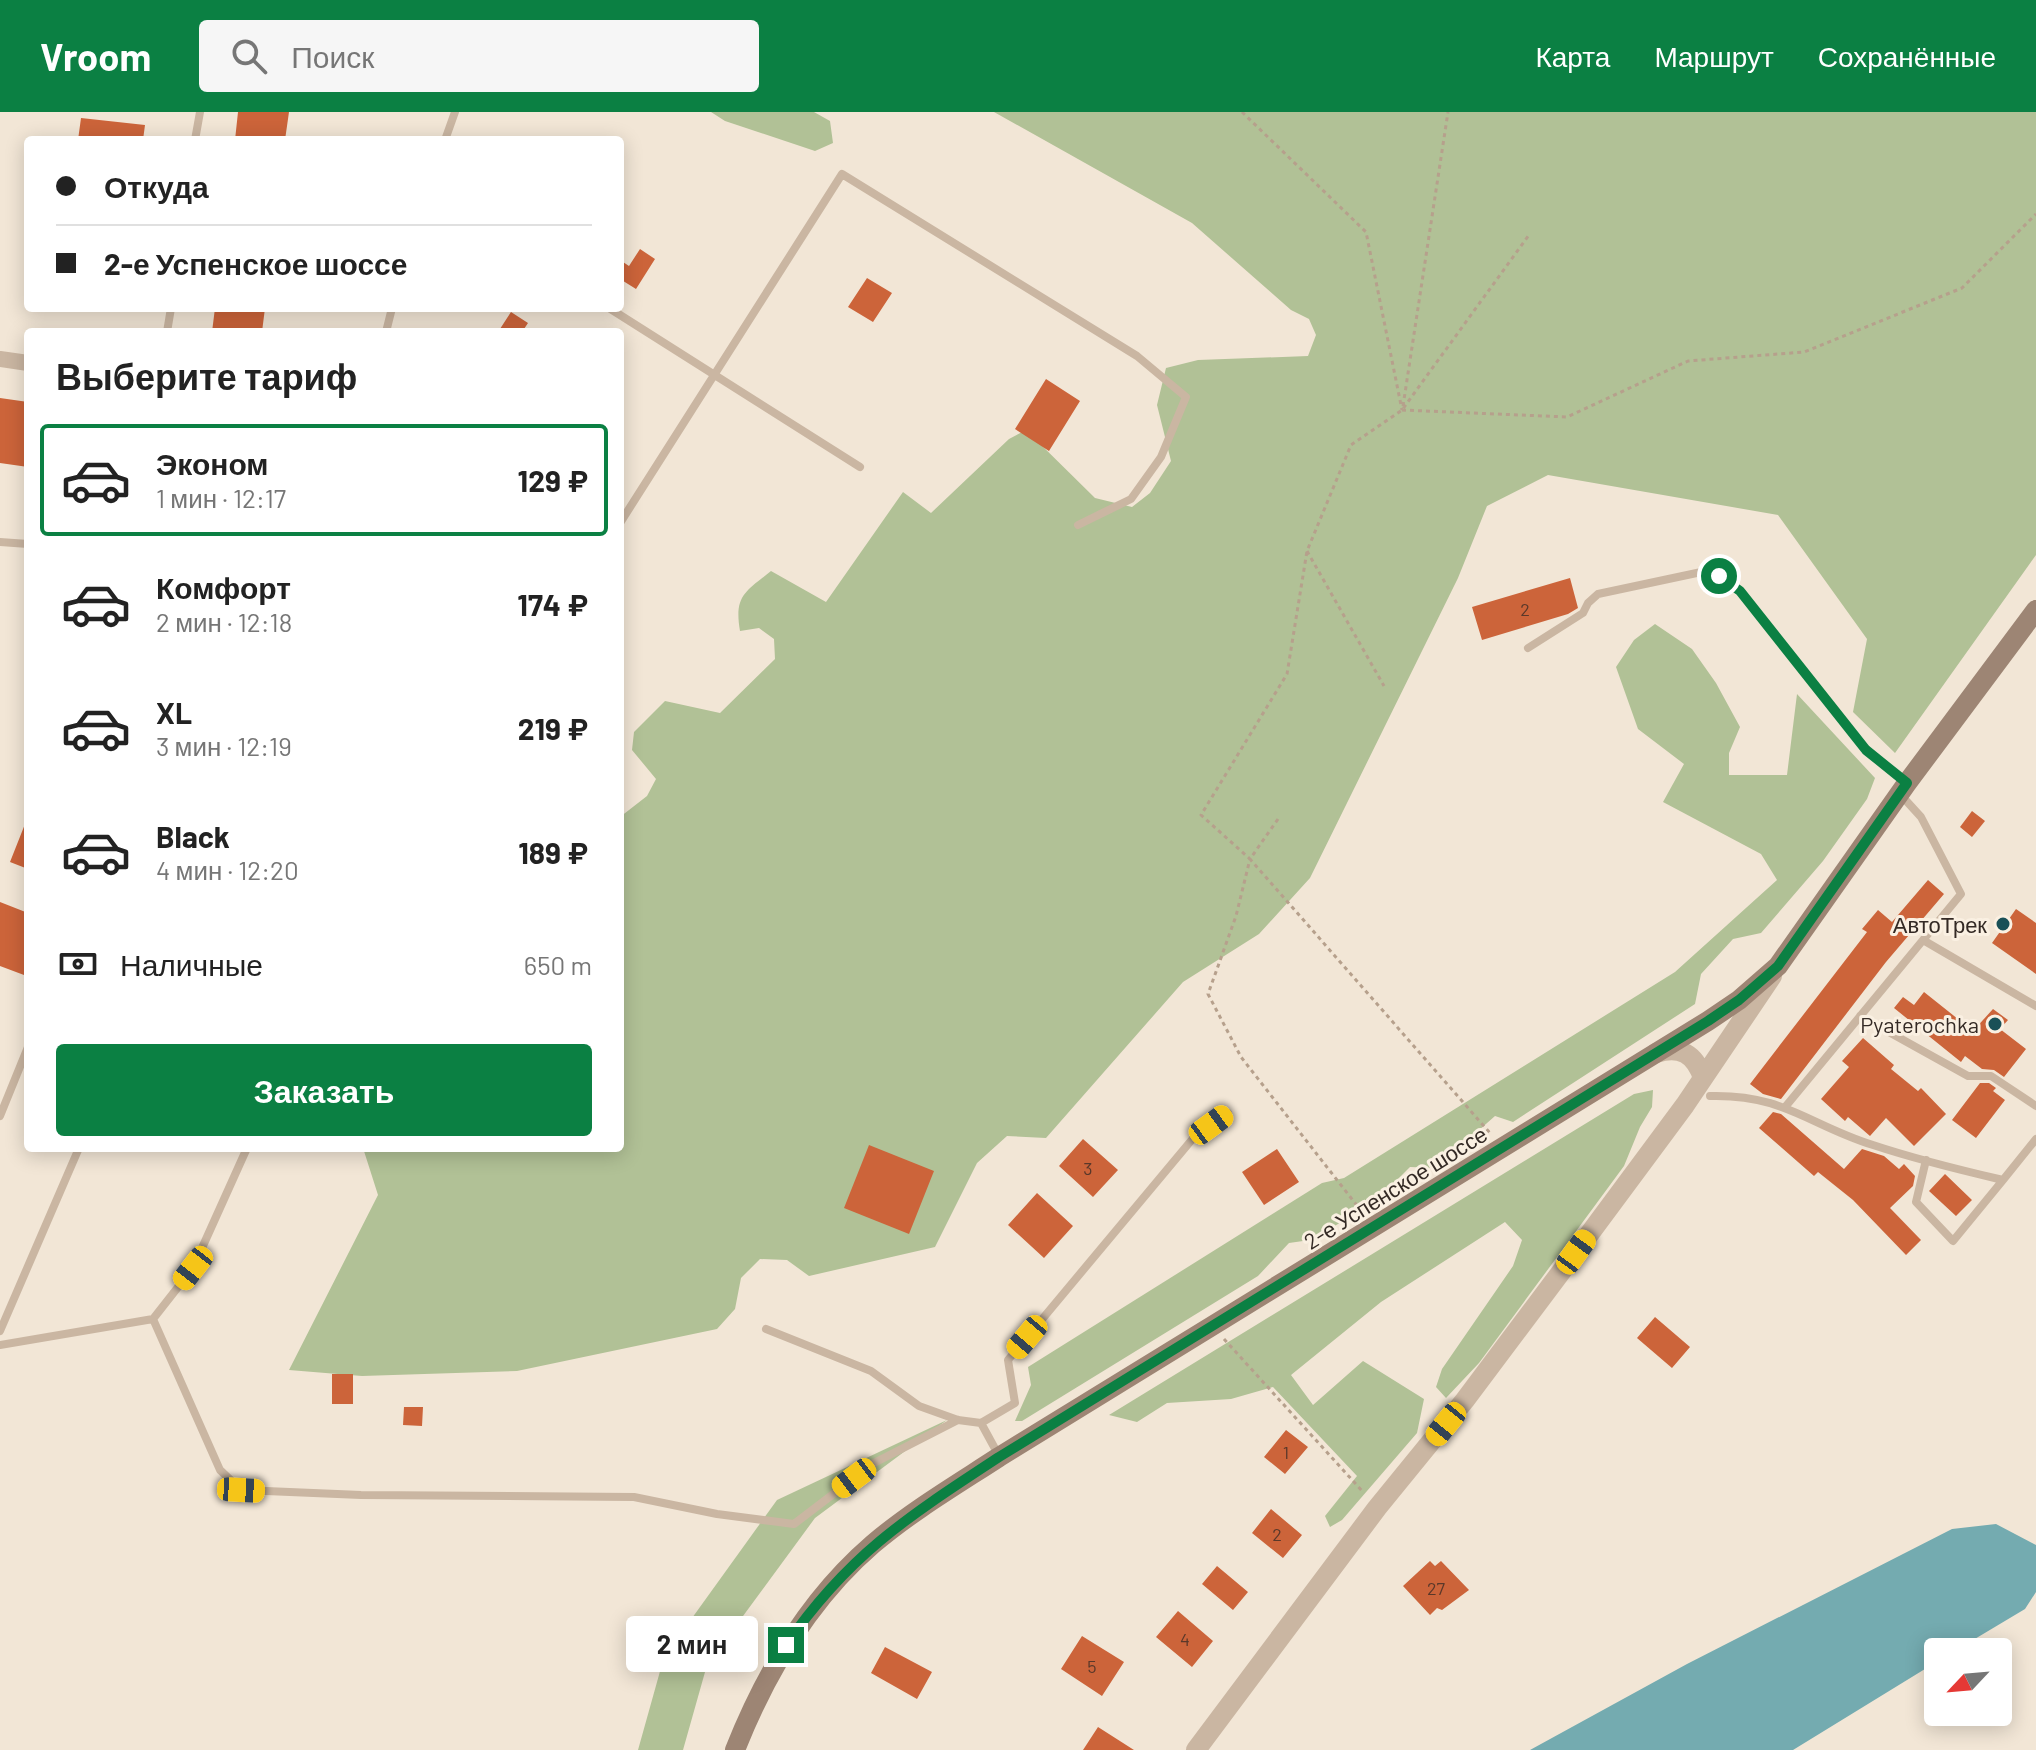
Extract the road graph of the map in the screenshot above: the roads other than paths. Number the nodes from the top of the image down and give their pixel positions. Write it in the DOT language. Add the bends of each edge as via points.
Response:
graph roads {
  1 [pos="200,112"];
  2 [pos="455,112"];
  3 [pos="196,136"];
  4 [pos="446,136"];
  5 [pos="615,312"];
  6 [pos="0,359"];
  7 [pos="24,362"];
  8 [pos="714,375"];
  9 [pos="860,467"];
  10 [pos="624,517"];
  11 [pos="1078,525"];
  12 [pos="0,542"];
  13 [pos="24,544"];
  14 [pos="2036,610"];
  15 [pos="1528,648"];
  16 [pos="1903,788"];
  17 [pos="1923,940"];
  18 [pos="1778,966"];
  19 [pos="2036,1006"];
  20 [pos="1860,1016"];
  21 [pos="1656,1053"];
  22 [pos="24,1057"];
  23 [pos="1706,1087"];
  24 [pos="1786,1106"];
  25 [pos="2036,1106"];
  26 [pos="1228,1113"];
  27 [pos="0,1116"];
  28 [pos="2036,1139"];
  29 [pos="77,1152"];
  30 [pos="245,1152"];
  31 [pos="1926,1160"];
  32 [pos="2003,1180"];
  33 [pos="153,1319"];
  34 [pos="766,1329"];
  35 [pos="0,1331"];
  36 [pos="0,1345"];
  37 [pos="958,1420"];
  38 [pos="981,1423"];
  39 [pos="999,1457"];
  40 [pos="735,1750"];
  41 [pos="1196,1750"];
  1 -- 3 [label="lane"];
  2 -- 4 [label="lane"];
  5 -- 8 [label="lane"];
  6 -- 7 [label="street"];
  8 -- 9 [label="lane"];
  8 -- 10 [label="lane"];
  8 -- 11 [label="lane" via="842,174 1137,356 1186,397 1161,457 1131,499"];
  12 -- 13 [label="lane"];
  14 -- 16 [label="main road, 2-е Успенское шоссе"];
  15 -- 16 [label="lane" via="1583,613 1598,594 1706,571 1740,591 1866,750"];
  16 -- 17 [label="lane" via="1961,894"];
  16 -- 18 [label="main road, 2-е Успенское шоссе"];
  17 -- 19 [label="lane"];
  17 -- 20 [label="lane"];
  18 -- 21 [label="main road, 2-е Успенское шоссе" via="1739,1000"];
  18 -- 23 [label="street"];
  20 -- 24 [label="lane"];
  20 -- 25 [label="lane" via="1968,1076 1991,1076"];
  21 -- 23 [label="street" via="1685,1052 1695,1060"];
  21 -- 39 [label="main road, 2-е Успенское шоссе"];
  22 -- 27 [label="lane"];
  23 -- 24 [label="lane"];
  23 -- 41 [label="street" via="1377,1508"];
  24 -- 31 [label="lane" via="1871,1145"];
  26 -- 38 [label="lane" via="1195,1136 1008,1360 1015,1403"];
  28 -- 32 [label="lane"];
  29 -- 35 [label="lane"];
  30 -- 33 [label="lane" via="193,1268"];
  31 -- 32 [label="lane"];
  31 -- 32 [label="lane" via="1916,1202 1953,1241"];
  33 -- 36 [label="lane"];
  33 -- 37 [label="lane" via="220,1470 241,1490 634,1497 794,1524 874,1463"];
  34 -- 37 [label="lane" via="871,1371 919,1406"];
  37 -- 38 [label="lane"];
  38 -- 39 [label="lane"];
  39 -- 40 [label="main road, 2-е Успенское шоссе" via="892,1528 838,1579 780,1656"];
}
